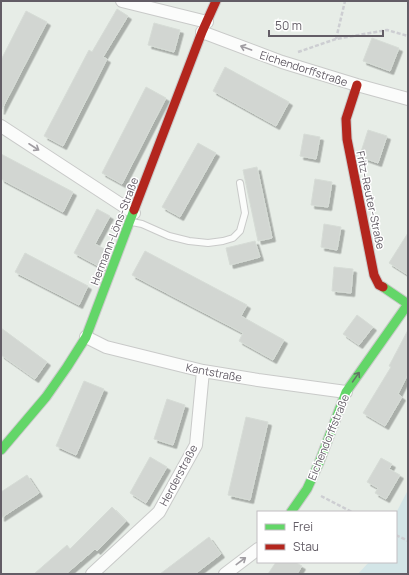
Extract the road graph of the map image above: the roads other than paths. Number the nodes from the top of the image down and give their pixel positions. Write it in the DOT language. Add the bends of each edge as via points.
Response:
graph roads {
  1 [pos="122,1"];
  2 [pos="216,1"];
  3 [pos="204,27"];
  4 [pos="357,85"];
  5 [pos="408,99"];
  6 [pos="1,126"];
  7 [pos="240,183"];
  8 [pos="132,217"];
  9 [pos="408,304"];
  10 [pos="86,337"];
  11 [pos="203,371"];
  12 [pos="346,392"];
  13 [pos="1,450"];
  14 [pos="292,511"];
  15 [pos="257,550"];
  16 [pos="92,574"];
  17 [pos="224,574"];
  1 -- 3 [label="street, Eichendorffstraße"];
  2 -- 3 [label="street, Hermann-Löns-Straße"];
  4 -- 3 [label="street, Eichendorffstraße, one-way" via="282,62"];
  3 -- 8 [label="street, Hermann-Löns-Straße"];
  4 -- 5 [label="street, Eichendorffstraße"];
  4 -- 9 [label="street, Fritz-Reuter-Straße" via="346,119 347,139 374,274 379,285"];
  6 -- 8 [label="street, one-way"];
  7 -- 8 [label="lane" via="245,213 240,231 234,238 208,242 189,241 169,236"];
  8 -- 10 [label="street, Hermann-Löns-Straße"];
  12 -- 9 [label="street, Eichendorffstraße, one-way"];
  10 -- 11 [label="street, Kantstraße" via="106,348"];
  10 -- 13 [label="street, Hermann-Löns-Straße" via="46,397"];
  11 -- 12 [label="street, Kantstraße"];
  11 -- 16 [label="street, Herderstraße" via="196,445 159,512"];
  12 -- 14 [label="street, Eichendorffstraße" via="319,463 307,489"];
  17 -- 15 [label="street, one-way"];
}
